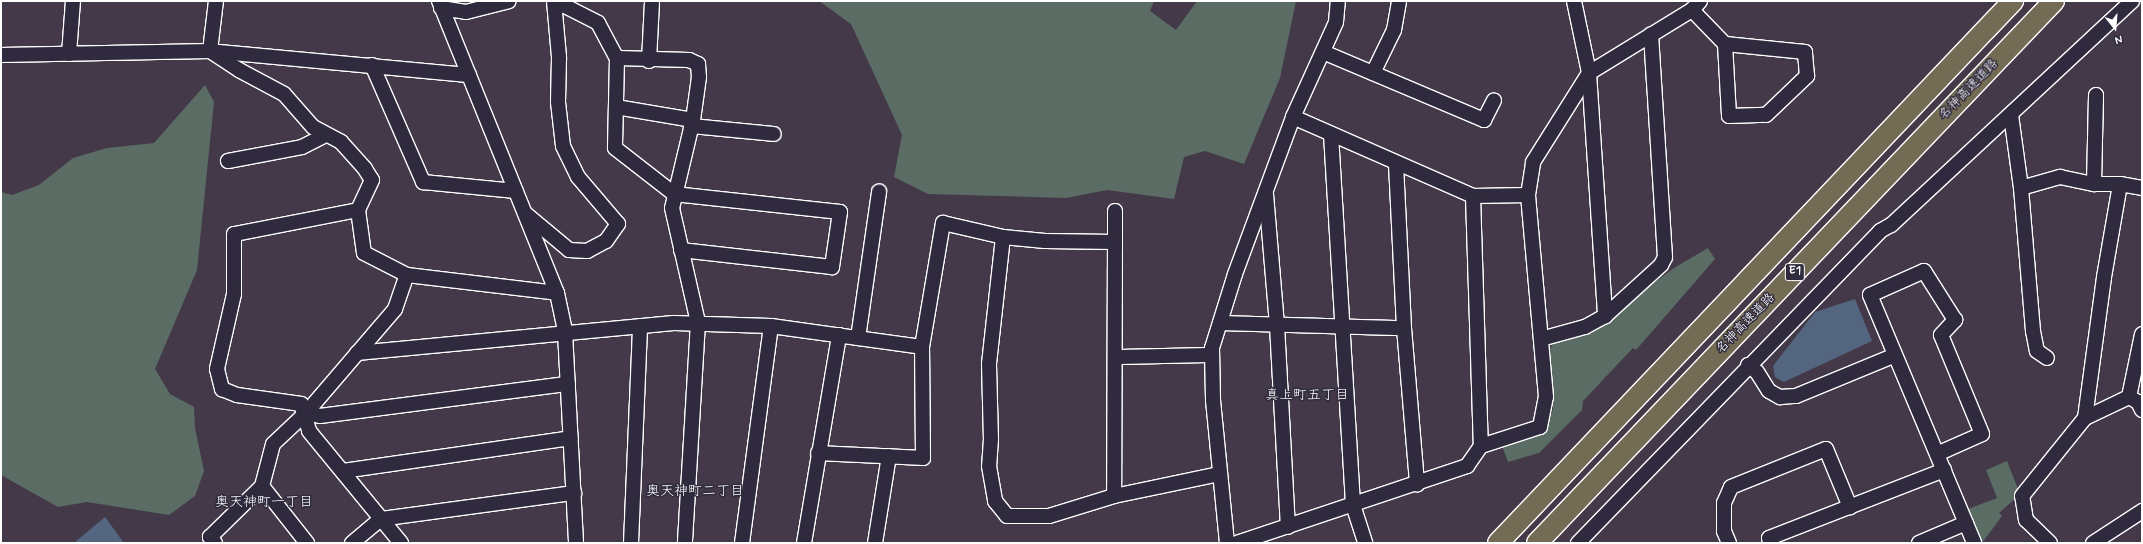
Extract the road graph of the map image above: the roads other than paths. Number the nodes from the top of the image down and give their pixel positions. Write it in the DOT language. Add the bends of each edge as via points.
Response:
graph roads {
  1 [pos="73,1"];
  2 [pos="216,1"];
  3 [pos="509,1"];
  4 [pos="554,1"];
  5 [pos="560,1"];
  6 [pos="652,1"];
  7 [pos="1338,1"];
  8 [pos="1398,1"];
  9 [pos="1574,1"];
  10 [pos="2013,1"];
  11 [pos="2054,1"];
  12 [pos="2132,1"];
  13 [pos="440,4"];
  14 [pos="1696,6"];
  15 [pos="1651,34"];
  16 [pos="1725,44"];
  17 [pos="210,51"];
  18 [pos="1323,52"];
  19 [pos="69,54"];
  20 [pos="1,55"];
  21 [pos="617,58"];
  22 [pos="649,61"];
  23 [pos="372,65"];
  24 [pos="1589,72"];
  25 [pos="1373,73"];
  26 [pos="469,75"];
  27 [pos="2096,94"];
  28 [pos="1494,100"];
  29 [pos="616,107"];
  30 [pos="2011,115"];
  31 [pos="1293,117"];
  32 [pos="692,123"];
  33 [pos="774,134"];
  34 [pos="1331,134"];
  35 [pos="326,135"];
  36 [pos="228,161"];
  37 [pos="1396,164"];
  38 [pos="2094,184"];
  39 [pos="2120,184"];
  40 [pos="2021,188"];
  41 [pos="2142,188"];
  42 [pos="1266,190"];
  43 [pos="516,191"];
  44 [pos="879,192"];
  45 [pos="674,194"];
  46 [pos="1528,195"];
  47 [pos="1473,196"];
  48 [pos="358,210"];
  49 [pos="1116,211"];
  50 [pos="526,214"];
  51 [pos="1003,236"];
  52 [pos="1115,242"];
  53 [pos="681,250"];
  54 [pos="407,275"];
  55 [pos="557,293"];
  56 [pos="1605,316"];
  57 [pos="698,322"];
  58 [pos="1220,323"];
  59 [pos="1277,325"];
  60 [pos="640,326"];
  61 [pos="772,326"];
  62 [pos="1341,326"];
  63 [pos="1404,328"];
  64 [pos="565,332"];
  65 [pos="2142,334"];
  66 [pos="839,335"];
  67 [pos="858,338"];
  68 [pos="1541,339"];
  69 [pos="922,347"];
  70 [pos="2141,350"];
  71 [pos="357,353"];
  72 [pos="1212,355"];
  73 [pos="1893,356"];
  74 [pos="1115,357"];
  75 [pos="2047,358"];
  76 [pos="1748,365"];
  77 [pos="568,384"];
  78 [pos="2134,388"];
  79 [pos="2142,410"];
  80 [pos="306,413"];
  81 [pos="2086,418"];
  82 [pos="571,438"];
  83 [pos="1481,446"];
  84 [pos="818,453"];
  85 [pos="1937,454"];
  86 [pos="889,456"];
  87 [pos="1944,470"];
  88 [pos="342,471"];
  89 [pos="1219,474"];
  90 [pos="1417,484"];
  91 [pos="262,486"];
  92 [pos="574,493"];
  93 [pos="1114,496"];
  94 [pos="1353,505"];
  95 [pos="1850,507"];
  96 [pos="2142,511"];
  97 [pos="382,519"];
  98 [pos="1966,523"];
  99 [pos="1288,527"];
  100 [pos="1267,539"];
  101 [pos="1766,541"];
  102 [pos="215,543"];
  103 [pos="307,543"];
  104 [pos="352,543"];
  105 [pos="401,543"];
  106 [pos="576,543"];
  107 [pos="631,543"];
  108 [pos="685,543"];
  109 [pos="742,543"];
  110 [pos="804,543"];
  111 [pos="875,543"];
  112 [pos="1228,543"];
  113 [pos="1237,543"];
  114 [pos="1365,543"];
  115 [pos="1498,543"];
  116 [pos="1536,543"];
  117 [pos="1578,543"];
  118 [pos="1729,543"];
  119 [pos="1919,543"];
  120 [pos="1974,543"];
  121 [pos="2050,543"];
  122 [pos="2093,543"];
  1 -- 19 [label="street"];
  2 -- 17 [label="street"];
  3 -- 13 [label="street" via="466,12"];
  4 -- 50 [label="street" via="559,57 558,102 563,146 578,178 618,224 606,241 587,251 569,250"];
  5 -- 21 [label="street" via="598,23"];
  6 -- 22 [label="street"];
  7 -- 18 [label="street" via="1336,22"];
  8 -- 25 [label="street" via="1394,30"];
  9 -- 24 [label="street"];
  10 -- 115 [label="highway, E1"];
  11 -- 116 [label="highway, 名神高速道路 / E1"];
  12 -- 30 [label="street"];
  13 -- 26 [label="street"];
  14 -- 15 [label="street"];
  14 -- 16 [label="street"];
  15 -- 24 [label="street"];
  15 -- 56 [label="street" via="1665,257 1661,265"];
  16 -- 16 [label="street" via="1729,116 1766,115 1807,76 1805,52"];
  17 -- 19 [label="street"];
  17 -- 23 [label="street"];
  17 -- 35 [label="street" via="284,94 313,127"];
  18 -- 25 [label="street"];
  18 -- 31 [label="street"];
  19 -- 20 [label="street"];
  21 -- 22 [label="street"];
  21 -- 29 [label="street"];
  22 -- 32 [label="street" via="689,60 698,64 699,77"];
  23 -- 26 [label="street"];
  23 -- 43 [label="street" via="423,182"];
  24 -- 46 [label="street" via="1533,162"];
  24 -- 56 [label="street"];
  25 -- 28 [label="street" via="1484,120"];
  26 -- 43 [label="street"];
  27 -- 38 [label="street"];
  29 -- 32 [label="street"];
  29 -- 45 [label="street" via="615,148"];
  30 -- 40 [label="street"];
  30 -- 76 [label="street" via="1891,225 1880,231"];
  31 -- 34 [label="street"];
  31 -- 42 [label="street"];
  32 -- 33 [label="street"];
  32 -- 45 [label="street"];
  34 -- 37 [label="street"];
  34 -- 62 [label="street"];
  35 -- 36 [label="street" via="302,147"];
  35 -- 48 [label="street" via="341,142 372,180"];
  37 -- 47 [label="street"];
  37 -- 63 [label="street"];
  38 -- 39 [label="street"];
  38 -- 40 [label="street" via="2060,177"];
  39 -- 41 [label="street"];
  39 -- 81 [label="street" via="2104,277"];
  40 -- 75 [label="street" via="2033,331 2037,351"];
  42 -- 58 [label="street"];
  42 -- 59 [label="street"];
  43 -- 50 [label="street"];
  44 -- 67 [label="street"];
  45 -- 53 [label="street" via="672,208"];
  45 -- 53 [label="street" via="840,212 832,267"];
  46 -- 47 [label="street"];
  46 -- 68 [label="street"];
  47 -- 83 [label="street"];
  48 -- 54 [label="street" via="364,253"];
  48 -- 80 [label="street" via="234,234 234,294 217,368 222,390 237,395 301,404"];
  49 -- 52 [label="street"];
  50 -- 55 [label="street"];
  51 -- 52 [label="street" via="1045,241"];
  51 -- 69 [label="street" via="943,223"];
  51 -- 93 [label="street" via="990,364 989,466 995,501 1007,516 1049,516"];
  52 -- 74 [label="street"];
  53 -- 57 [label="street"];
  54 -- 55 [label="street"];
  54 -- 71 [label="street" via="395,309"];
  55 -- 64 [label="street"];
  56 -- 68 [label="street" via="1585,327"];
  57 -- 60 [label="street"];
  57 -- 61 [label="street"];
  57 -- 108 [label="street"];
  58 -- 59 [label="street"];
  58 -- 72 [label="street"];
  59 -- 62 [label="street"];
  59 -- 99 [label="street"];
  60 -- 64 [label="street"];
  60 -- 107 [label="street"];
  61 -- 66 [label="street"];
  61 -- 109 [label="street"];
  62 -- 63 [label="street"];
  62 -- 94 [label="street"];
  63 -- 90 [label="street"];
  64 -- 71 [label="street"];
  64 -- 77 [label="street"];
  65 -- 70 [label="street"];
  66 -- 67 [label="street"];
  66 -- 84 [label="street"];
  67 -- 69 [label="street"];
  68 -- 83 [label="street" via="1546,397 1540,428"];
  69 -- 86 [label="street" via="923,458"];
  70 -- 78 [label="street"];
  71 -- 80 [label="street"];
  72 -- 74 [label="street"];
  72 -- 89 [label="street" via="1212,400"];
  73 -- 76 [label="street" via="1796,396 1780,397 1769,390 1757,372"];
  73 -- 85 [label="street"];
  73 -- 85 [label="street" via="1870,295 1924,271 1955,320 1941,335 1982,434"];
  74 -- 93 [label="street"];
  76 -- 117 [label="street"];
  77 -- 80 [label="street" via="320,416"];
  77 -- 82 [label="street"];
  78 -- 79 [label="street"];
  78 -- 81 [label="street"];
  80 -- 88 [label="street" via="310,431"];
  80 -- 91 [label="street" via="273,444"];
  81 -- 121 [label="street" via="2022,496 2026,520"];
  82 -- 88 [label="street"];
  82 -- 92 [label="street"];
  83 -- 90 [label="street" via="1467,466"];
  84 -- 86 [label="street"];
  84 -- 110 [label="street"];
  85 -- 87 [label="street"];
  86 -- 111 [label="street"];
  87 -- 95 [label="street"];
  87 -- 98 [label="street"];
  88 -- 97 [label="street"];
  89 -- 93 [label="street"];
  89 -- 112 [label="street"];
  90 -- 94 [label="street"];
  91 -- 102 [label="street" via="210,536"];
  91 -- 103 [label="street"];
  92 -- 97 [label="street"];
  92 -- 106 [label="street"];
  94 -- 99 [label="street"];
  94 -- 114 [label="street"];
  95 -- 101 [label="street"];
  95 -- 118 [label="street" via="1826,449 1731,487 1724,503 1724,530"];
  96 -- 122 [label="street"];
  97 -- 104 [label="street"];
  97 -- 105 [label="street"];
  98 -- 119 [label="street"];
  98 -- 120 [label="street"];
  99 -- 100 [label="street"];
  100 -- 113 [label="street"];
}
